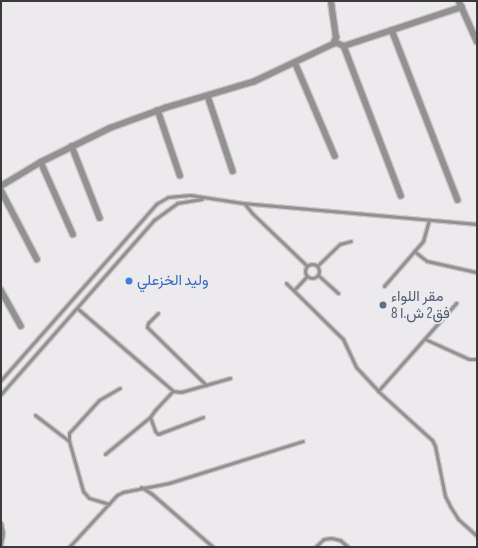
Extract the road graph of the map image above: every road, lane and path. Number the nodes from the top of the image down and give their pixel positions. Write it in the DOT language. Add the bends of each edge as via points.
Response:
graph roads {
  1 [pos="331,1"];
  2 [pos="459,1"];
  3 [pos="462,7"];
  4 [pos="392,30"];
  5 [pos="477,41"];
  6 [pos="336,42"];
  7 [pos="344,46"];
  8 [pos="295,62"];
  9 [pos="208,96"];
  10 [pos="158,110"];
  11 [pos="72,146"];
  12 [pos="335,156"];
  13 [pos="41,162"];
  14 [pos="233,171"];
  15 [pos="180,175"];
  16 [pos="1,186"];
  17 [pos="1,190"];
  18 [pos="402,195"];
  19 [pos="210,199"];
  20 [pos="458,200"];
  21 [pos="244,203"];
  22 [pos="100,218"];
  23 [pos="429,220"];
  24 [pos="477,224"];
  25 [pos="73,234"];
  26 [pos="351,241"];
  27 [pos="414,251"];
  28 [pos="37,259"];
  29 [pos="307,266"];
  30 [pos="317,266"];
  31 [pos="476,272"];
  32 [pos="318,275"];
  33 [pos="307,276"];
  34 [pos="286,283"];
  35 [pos="384,286"];
  36 [pos="294,290"];
  37 [pos="1,292"];
  38 [pos="338,294"];
  39 [pos="456,302"];
  40 [pos="77,308"];
  41 [pos="158,313"];
  42 [pos="21,326"];
  43 [pos="425,339"];
  44 [pos="477,359"];
  45 [pos="230,378"];
  46 [pos="1,380"];
  47 [pos="206,385"];
  48 [pos="120,388"];
  49 [pos="173,390"];
  50 [pos="378,391"];
  51 [pos="1,394"];
  52 [pos="35,415"];
  53 [pos="150,417"];
  54 [pos="203,417"];
  55 [pos="69,441"];
  56 [pos="303,441"];
  57 [pos="105,454"];
  58 [pos="141,488"];
  59 [pos="109,504"];
  60 [pos="1,523"];
  61 [pos="477,536"];
  62 [pos="1,544"];
  63 [pos="5,547"];
  64 [pos="69,547"];
  65 [pos="212,547"];
  66 [pos="315,547"];
  67 [pos="348,547"];
  1 -- 6 [label="street"];
  2 -- 3 [label="street"];
  3 -- 4 [label="street"];
  3 -- 5 [label="street"];
  4 -- 7 [label="street"];
  4 -- 20 [label="street"];
  6 -- 7 [label="street"];
  6 -- 8 [label="street"];
  7 -- 18 [label="street"];
  8 -- 9 [label="street" via="272,75"];
  8 -- 12 [label="street"];
  9 -- 10 [label="street"];
  9 -- 14 [label="street"];
  10 -- 11 [label="street"];
  10 -- 15 [label="street"];
  11 -- 13 [label="street"];
  11 -- 22 [label="street"];
  13 -- 16 [label="street"];
  13 -- 25 [label="street"];
  17 -- 28 [label="street"];
  19 -- 21 [label="lane"];
  19 -- 40 [label="lane" via="184,200 162,212"];
  19 -- 46 [label="lane" via="175,195 162,199"];
  21 -- 23 [label="lane"];
  21 -- 29 [label="lane"];
  23 -- 24 [label="lane"];
  23 -- 27 [label="lane" via="422,241"];
  26 -- 30 [label="lane" via="340,244"];
  27 -- 31 [label="lane" via="427,261"];
  27 -- 35 [label="lane"];
  29 -- 30 [label="lane"];
  29 -- 33 [label="lane"];
  30 -- 32 [label="lane"];
  32 -- 33 [label="lane" via="311,278"];
  32 -- 38 [label="lane"];
  33 -- 36 [label="lane"];
  34 -- 36 [label="lane"];
  36 -- 50 [label="lane" via="343,339 356,367"];
  37 -- 42 [label="street"];
  39 -- 43 [label="lane"];
  40 -- 49 [label="lane"];
  40 -- 51 [label="lane"];
  41 -- 47 [label="lane" via="147,327"];
  43 -- 44 [label="lane" via="469,359"];
  43 -- 50 [label="lane"];
  45 -- 47 [label="lane"];
  47 -- 49 [label="lane" via="181,392"];
  48 -- 55 [label="lane" via="99,400 69,434"];
  49 -- 53 [label="lane"];
  50 -- 61 [label="lane" via="432,440 445,496 458,519"];
  52 -- 55 [label="lane"];
  53 -- 54 [label="lane" via="158,434"];
  53 -- 57 [label="lane"];
  55 -- 59 [label="lane" via="83,491 90,498"];
  56 -- 58 [label="lane" via="169,483"];
  58 -- 59 [label="lane" via="123,492"];
  58 -- 65 [label="lane" via="152,494"];
  59 -- 64 [label="lane"];
  60 -- 62 [label="lane"];
  62 -- 63 [label="lane"];
  66 -- 67 [label="lane" via="324,539 331,538 340,540"];
}
